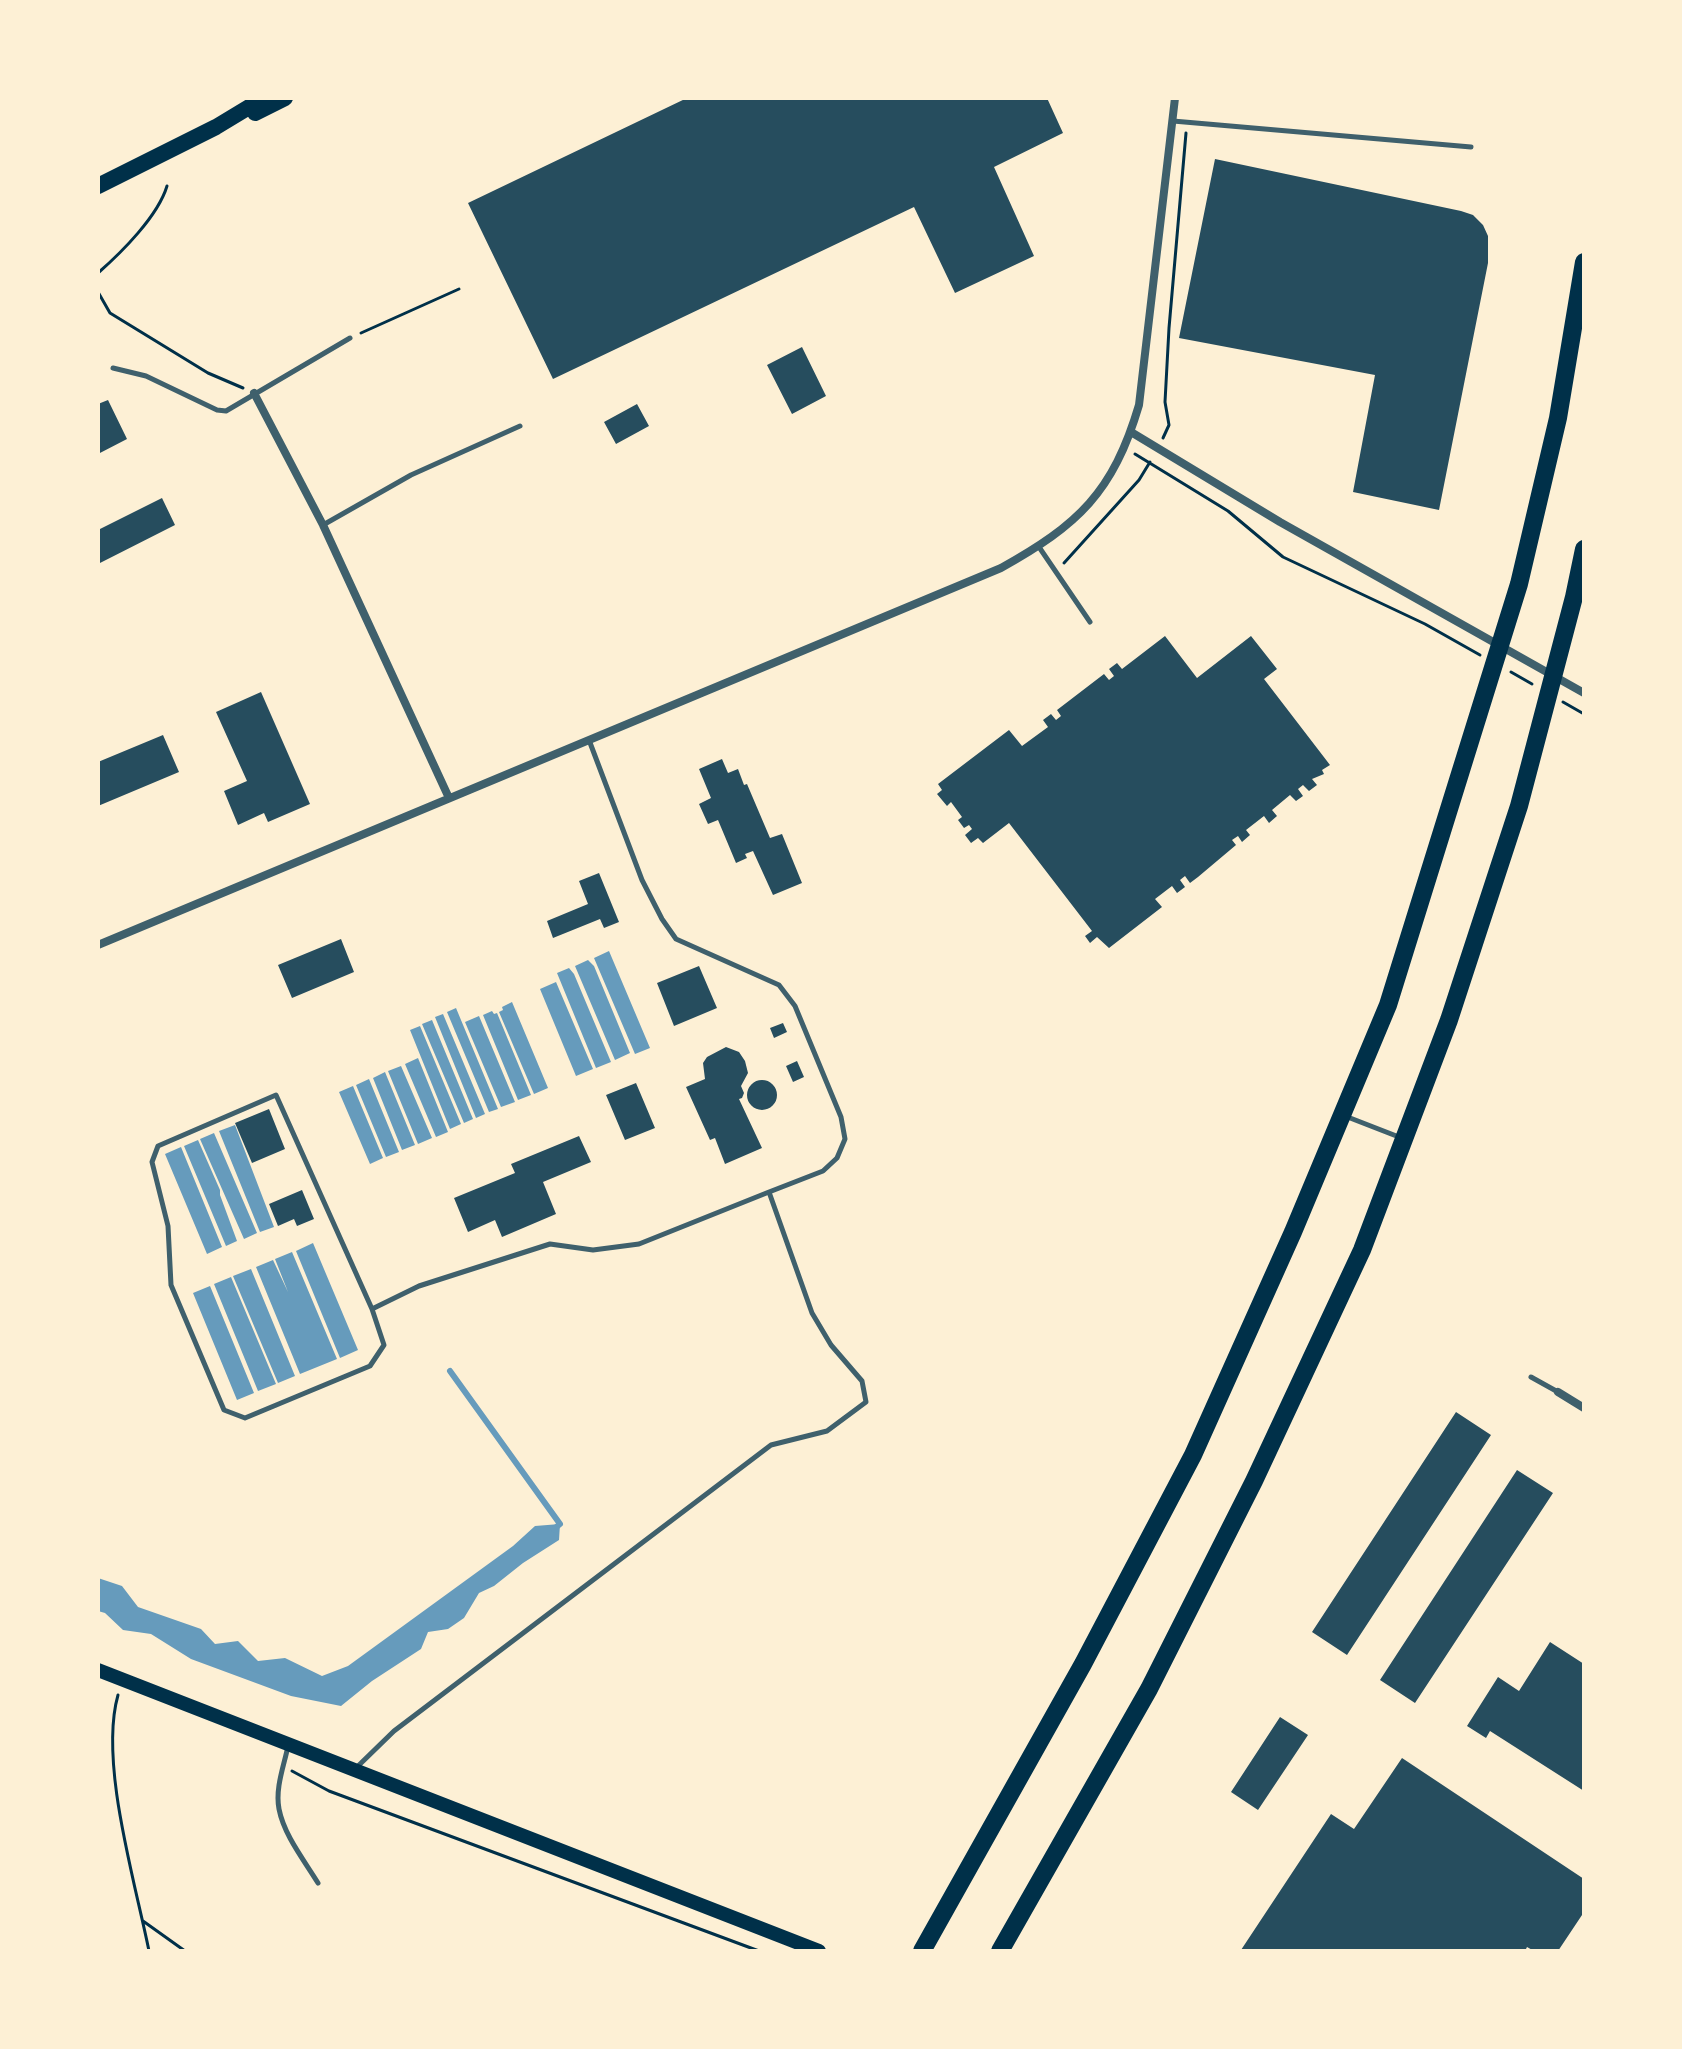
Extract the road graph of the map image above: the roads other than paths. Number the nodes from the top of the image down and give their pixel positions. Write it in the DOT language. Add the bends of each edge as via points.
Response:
graph roads {
  1 [pos="264,98"];
  2 [pos="285,98"];
  3 [pos="1175,98"];
  4 [pos="1173,121"];
  5 [pos="216,127"];
  6 [pos="1471,147"];
  7 [pos="98,186"];
  8 [pos="1584,262"];
  9 [pos="350,338"];
  10 [pos="113,368"];
  11 [pos="254,393"];
  12 [pos="520,426"];
  13 [pos="1131,432"];
  14 [pos="323,525"];
  15 [pos="1039,547"];
  16 [pos="1584,549"];
  17 [pos="1090,622"];
  18 [pos="1584,693"];
  19 [pos="589,740"];
  20 [pos="449,798"];
  21 [pos="98,945"];
  22 [pos="1342,1115"];
  23 [pos="1404,1139"];
  24 [pos="769,1192"];
  25 [pos="372,1309"];
  26 [pos="1531,1377"];
  27 [pos="1558,1392"];
  28 [pos="1584,1408"];
  29 [pos="98,1670"];
  30 [pos="289,1745"];
  31 [pos="354,1770"];
  32 [pos="318,1883"];
  33 [pos="819,1951"];
  34 [pos="922,1951"];
  35 [pos="1000,1951"];
  1 -- 5 [label="main road"];
  2 -- 5 [label="main road"];
  3 -- 4 [label="street"];
  4 -- 6 [label="lane"];
  4 -- 13 [label="street" via="1145,365"];
  5 -- 7 [label="main road"];
  8 -- 22 [label="highway" via="1558,418 1519,584 1388,1005"];
  9 -- 11 [label="lane"];
  10 -- 11 [label="lane" via="146,376 217,410 226,411"];
  11 -- 14 [label="street"];
  12 -- 14 [label="lane" via="411,475"];
  13 -- 15 [label="street" via="1087,508"];
  13 -- 18 [label="street"];
  14 -- 20 [label="street"];
  15 -- 17 [label="lane"];
  15 -- 19 [label="street" via="1001,568"];
  16 -- 23 [label="highway" via="1519,806"];
  19 -- 20 [label="street"];
  19 -- 24 [label="lane" via="662,919 676,939 779,985 795,1006 841,1117 845,1139 837,1158 823,1171"];
  20 -- 21 [label="street"];
  22 -- 23 [label="lane"];
  22 -- 34 [label="highway" via="1193,1455"];
  23 -- 35 [label="highway" via="1362,1250 1254,1481 1149,1689"];
  24 -- 25 [label="lane" via="639,1244 593,1250 550,1244 419,1286"];
  24 -- 31 [label="lane" via="812,1313 862,1381 866,1402 827,1431 771,1445 394,1731"];
  25 -- 25 [label="lane" via="384,1345 370,1366 245,1418 224,1410 171,1285 168,1226 152,1162 158,1146 276,1095"];
  26 -- 27 [label="lane"];
  27 -- 28 [label="street"];
  29 -- 30 [label="main road"];
  30 -- 31 [label="main road"];
  30 -- 32 [label="lane" via="279,1809"];
  31 -- 33 [label="main road"];
}
